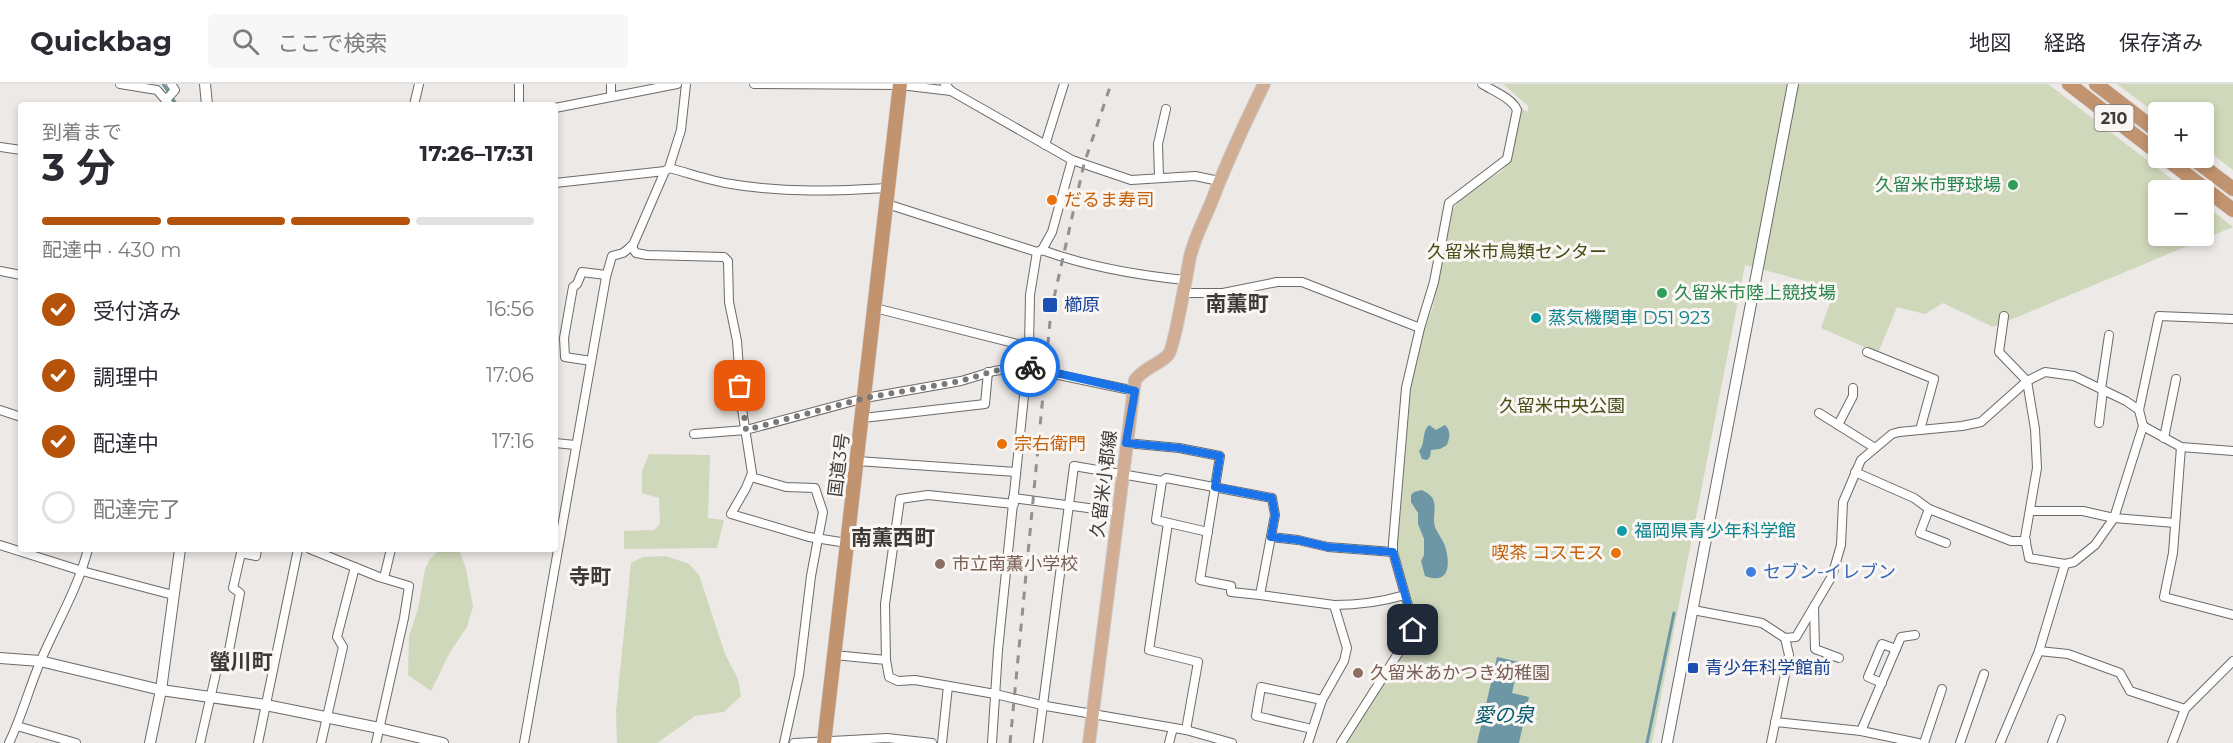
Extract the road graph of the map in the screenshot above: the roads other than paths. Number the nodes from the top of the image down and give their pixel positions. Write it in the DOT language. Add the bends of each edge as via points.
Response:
graph roads {
  1 [pos="120,84"];
  2 [pos="171,84"];
  3 [pos="205,84"];
  4 [pos="419,84"];
  5 [pos="519,84"];
  6 [pos="611,84"];
  7 [pos="678,84"];
  8 [pos="686,84"];
  9 [pos="754,84"];
  10 [pos="1064,84"];
  11 [pos="1264,84"];
  12 [pos="1482,84"];
  13 [pos="1793,84"];
  14 [pos="2069,84"];
  15 [pos="2096,84"];
  16 [pos="789,85"];
  17 [pos="900,85"];
  18 [pos="948,88"];
  19 [pos="611,97"];
  20 [pos="168,102"];
  21 [pos="207,102"];
  22 [pos="415,102"];
  23 [pos="519,102"];
  24 [pos="558,107"];
  25 [pos="1166,109"];
  26 [pos="2148,124"];
  27 [pos="1045,144"];
  28 [pos="2148,145"];
  29 [pos="0,147"];
  30 [pos="18,150"];
  31 [pos="1072,160"];
  32 [pos="2178,168"];
  33 [pos="2205,168"];
  34 [pos="667,170"];
  35 [pos="1159,177"];
  36 [pos="1219,181"];
  37 [pos="558,183"];
  38 [pos="889,188"];
  39 [pos="2233,189"];
  40 [pos="886,204"];
  41 [pos="2233,210"];
  42 [pos="631,246"];
  43 [pos="1039,251"];
  44 [pos="0,271"];
  45 [pos="18,274"];
  46 [pos="606,275"];
  47 [pos="1185,280"];
  48 [pos="1182,293"];
  49 [pos="875,308"];
  50 [pos="2004,316"];
  51 [pos="2233,319"];
  52 [pos="1420,328"];
  53 [pos="2109,336"];
  54 [pos="1029,347"];
  55 [pos="1867,352"];
  56 [pos="591,361"];
  57 [pos="1027,366"];
  58 [pos="988,372"];
  59 [pos="2176,379"];
  60 [pos="2027,381"];
  61 [pos="1853,388"];
  62 [pos="2102,389"];
  63 [pos="1135,391"];
  64 [pos="865,398"];
  65 [pos="2139,410"];
  66 [pos="0,411"];
  67 [pos="1819,413"];
  68 [pos="18,416"];
  69 [pos="863,418"];
  70 [pos="2099,423"];
  71 [pos="1838,425"];
  72 [pos="2143,426"];
  73 [pos="746,430"];
  74 [pos="1920,430"];
  75 [pos="694,434"];
  76 [pos="2164,438"];
  77 [pos="558,443"];
  78 [pos="1126,443"];
  79 [pos="575,445"];
  80 [pos="2181,447"];
  81 [pos="1875,448"];
  82 [pos="2233,451"];
  83 [pos="857,461"];
  84 [pos="1016,472"];
  85 [pos="1855,472"];
  86 [pos="1122,476"];
  87 [pos="751,477"];
  88 [pos="1162,481"];
  89 [pos="1215,487"];
  90 [pos="1014,501"];
  91 [pos="1068,504"];
  92 [pos="1929,509"];
  93 [pos="2030,511"];
  94 [pos="1118,512"];
  95 [pos="2114,519"];
  96 [pos="1168,523"];
  97 [pos="2175,523"];
  98 [pos="1208,532"];
  99 [pos="1271,537"];
  100 [pos="819,539"];
  101 [pos="2026,541"];
  102 [pos="847,543"];
  103 [pos="1946,543"];
  104 [pos="558,544"];
  105 [pos="0,545"];
  106 [pos="18,551"];
  107 [pos="22,552"];
  108 [pos="87,552"];
  109 [pos="180,552"];
  110 [pos="257,552"];
  111 [pos="297,552"];
  112 [pos="317,552"];
  113 [pos="390,552"];
  114 [pos="557,552"];
  115 [pos="1393,552"];
  116 [pos="2065,564"];
  117 [pos="354,567"];
  118 [pos="82,571"];
  119 [pos="384,578"];
  120 [pos="173,595"];
  121 [pos="1260,595"];
  122 [pos="1405,595"];
  123 [pos="1334,605"];
  124 [pos="1814,606"];
  125 [pos="1692,610"];
  126 [pos="2233,615"];
  127 [pos="1915,635"];
  128 [pos="1785,638"];
  129 [pos="1896,649"];
  130 [pos="2039,651"];
  131 [pos="834,655"];
  132 [pos="0,658"];
  133 [pos="1839,658"];
  134 [pos="885,660"];
  135 [pos="2233,660"];
  136 [pos="40,661"];
  137 [pos="1984,674"];
  138 [pos="1882,683"];
  139 [pos="948,686"];
  140 [pos="1942,689"];
  141 [pos="161,690"];
  142 [pos="995,694"];
  143 [pos="211,697"];
  144 [pos="1322,699"];
  145 [pos="266,705"];
  146 [pos="1042,705"];
  147 [pos="2185,709"];
  148 [pos="1093,714"];
  149 [pos="327,717"];
  150 [pos="2061,719"];
  151 [pos="1775,722"];
  152 [pos="17,726"];
  153 [pos="379,728"];
  154 [pos="1173,728"];
  155 [pos="1312,729"];
  156 [pos="1186,730"];
  157 [pos="1862,731"];
  158 [pos="824,742"];
  159 [pos="2174,742"];
  160 [pos="9,743"];
  161 [pos="75,743"];
  162 [pos="150,743"];
  163 [pos="200,743"];
  164 [pos="258,743"];
  165 [pos="321,743"];
  166 [pos="376,743"];
  167 [pos="443,743"];
  168 [pos="524,743"];
  169 [pos="784,743"];
  170 [pos="794,743"];
  171 [pos="932,743"];
  172 [pos="942,743"];
  173 [pos="992,743"];
  174 [pos="1038,743"];
  175 [pos="1089,743"];
  176 [pos="1168,743"];
  177 [pos="1232,743"];
  178 [pos="1308,743"];
  179 [pos="1341,743"];
  180 [pos="1667,743"];
  181 [pos="1771,743"];
  182 [pos="1918,743"];
  183 [pos="1924,743"];
  184 [pos="1960,743"];
  185 [pos="2000,743"];
  186 [pos="2052,743"];
  1 -- 20 [label="street" via="157,90"];
  2 -- 20 [label="street" via="175,90"];
  3 -- 21 [label="street"];
  4 -- 22 [label="street"];
  5 -- 23 [label="street"];
  6 -- 19 [label="street"];
  7 -- 19 [label="street"];
  8 -- 34 [label="street" via="681,130"];
  9 -- 16 [label="street"];
  10 -- 27 [label="street"];
  11 -- 36 [label="main road, 久留米小郡線"];
  12 -- 52 [label="street" via="1516,106 1507,159 1449,203 1434,282"];
  13 -- 125 [label="street"];
  14 -- 28 [label="highway, 210"];
  15 -- 26 [label="highway, 210"];
  16 -- 17 [label="street"];
  17 -- 18 [label="street"];
  17 -- 38 [label="highway, 国道3号"];
  18 -- 27 [label="street"];
  19 -- 24 [label="street"];
  25 -- 35 [label="street" via="1158,144"];
  27 -- 31 [label="street"];
  29 -- 30 [label="street"];
  31 -- 35 [label="street" via="1131,180"];
  31 -- 43 [label="street" via="1052,232"];
  32 -- 41 [label="highway"];
  33 -- 39 [label="highway"];
  34 -- 37 [label="street"];
  34 -- 38 [label="street" via="730,184 780,189 820,192"];
  34 -- 42 [label="street"];
  35 -- 36 [label="street" via="1195,176"];
  36 -- 47 [label="main road, 久留米小郡線" via="1195,237"];
  38 -- 40 [label="highway, 国道3号"];
  40 -- 43 [label="street"];
  40 -- 49 [label="highway, 国道3号"];
  42 -- 46 [label="street" via="612,256"];
  42 -- 73 [label="street" via="636,253 647,255 724,257 728,261 729,302"];
  43 -- 47 [label="street" via="1129,274"];
  43 -- 54 [label="street" via="1030,295"];
  44 -- 45 [label="street"];
  46 -- 56 [label="street"];
  46 -- 56 [label="street" via="582,272 573,286 564,338 565,357"];
  47 -- 48 [label="main road, 久留米小郡線"];
  48 -- 52 [label="street" via="1223,293 1277,282 1302,282"];
  48 -- 63 [label="main road, 久留米小郡線" via="1175,340 1168,355 1142,371 1135,380"];
  49 -- 54 [label="street"];
  49 -- 64 [label="highway, 国道3号"];
  50 -- 60 [label="street" via="1999,352"];
  51 -- 65 [label="street" via="2159,316"];
  52 -- 115 [label="street" via="1406,388"];
  53 -- 62 [label="street"];
  54 -- 57 [label="street"];
  55 -- 74 [label="street" via="1934,379"];
  56 -- 79 [label="street"];
  57 -- 58 [label="street"];
  57 -- 63 [label="street"];
  57 -- 84 [label="street"];
  58 -- 64 [label="street" via="961,381"];
  58 -- 69 [label="street" via="985,404"];
  59 -- 76 [label="street"];
  60 -- 62 [label="street" via="2045,372 2074,376"];
  60 -- 74 [label="street" via="1981,422"];
  60 -- 93 [label="street" via="2037,468"];
  61 -- 71 [label="street" via="1853,396"];
  62 -- 65 [label="street"];
  62 -- 70 [label="street"];
  63 -- 78 [label="main road, 久留米小郡線"];
  64 -- 69 [label="highway, 国道3号"];
  64 -- 73 [label="street"];
  65 -- 72 [label="street"];
  66 -- 68 [label="street"];
  67 -- 71 [label="street"];
  69 -- 83 [label="highway, 国道3号"];
  71 -- 81 [label="street"];
  72 -- 76 [label="street"];
  72 -- 95 [label="street"];
  73 -- 75 [label="street"];
  73 -- 87 [label="street"];
  74 -- 81 [label="street" via="1892,434"];
  76 -- 80 [label="street"];
  77 -- 79 [label="street"];
  78 -- 86 [label="main road, 久留米小郡線"];
  78 -- 89 [label="street" via="1220,456"];
  79 -- 104 [label="street"];
  80 -- 82 [label="street"];
  80 -- 97 [label="street"];
  81 -- 85 [label="street" via="1861,460"];
  83 -- 84 [label="street"];
  83 -- 102 [label="highway, 国道3号"];
  84 -- 90 [label="street"];
  85 -- 92 [label="street" via="1914,498"];
  85 -- 124 [label="street" via="1843,502 1841,545 1832,576"];
  86 -- 88 [label="street"];
  86 -- 91 [label="street" via="1074,466"];
  86 -- 94 [label="main road, 久留米小郡線"];
  87 -- 100 [label="street" via="786,487 815,489 823,512"];
  87 -- 100 [label="street" via="731,514"];
  88 -- 89 [label="street" via="1166,478"];
  88 -- 96 [label="street" via="1156,520"];
  89 -- 98 [label="street"];
  89 -- 99 [label="street" via="1272,498 1275,515"];
  90 -- 91 [label="street"];
  90 -- 134 [label="street" via="928,495 900,499 885,604"];
  90 -- 142 [label="street"];
  91 -- 94 [label="street"];
  91 -- 146 [label="street"];
  92 -- 101 [label="street" via="2011,541"];
  92 -- 103 [label="street" via="1920,533"];
  93 -- 95 [label="street" via="2083,511"];
  93 -- 101 [label="street"];
  94 -- 148 [label="main road, 久留米小郡線"];
  95 -- 97 [label="street"];
  95 -- 116 [label="street" via="2095,545 2074,562"];
  96 -- 98 [label="street"];
  96 -- 156 [label="street" via="1149,650 1198,662"];
  97 -- 126 [label="street" via="2164,597"];
  98 -- 121 [label="street" via="1200,580 1231,586 1231,592"];
  99 -- 115 [label="street"];
  99 -- 121 [label="street"];
  100 -- 102 [label="street"];
  100 -- 169 [label="street" via="799,675"];
  101 -- 116 [label="street" via="2029,558"];
  102 -- 131 [label="highway, 国道3号"];
  105 -- 106 [label="street"];
  107 -- 118 [label="street"];
  108 -- 118 [label="street"];
  109 -- 120 [label="street"];
  110 -- 143 [label="street" via="256,556 241,553 232,588 240,593 227,661 219,660"];
  111 -- 145 [label="street"];
  112 -- 117 [label="street"];
  113 -- 119 [label="street"];
  114 -- 168 [label="street"];
  115 -- 122 [label="street"];
  116 -- 130 [label="street"];
  117 -- 119 [label="street"];
  117 -- 149 [label="street" via="337,637 343,647"];
  118 -- 120 [label="street"];
  118 -- 136 [label="street"];
  119 -- 153 [label="street" via="409,586"];
  120 -- 141 [label="street"];
  121 -- 123 [label="street"];
  122 -- 123 [label="street" via="1372,603"];
  122 -- 179 [label="street" via="1413,623 1410,637"];
  123 -- 144 [label="street" via="1347,648 1344,661"];
  124 -- 128 [label="street" via="1796,637"];
  124 -- 133 [label="street" via="1815,649"];
  125 -- 128 [label="street" via="1762,623"];
  125 -- 180 [label="street"];
  127 -- 129 [label="street" via="1901,637"];
  128 -- 151 [label="street" via="1789,655"];
  129 -- 138 [label="street"];
  129 -- 138 [label="street" via="1882,644 1868,677"];
  130 -- 147 [label="street" via="2068,654 2120,673 2130,691"];
  130 -- 185 [label="street"];
  131 -- 134 [label="street"];
  131 -- 158 [label="highway, 国道3号"];
  132 -- 136 [label="street"];
  134 -- 139 [label="street" via="889,677 898,681"];
  135 -- 147 [label="street"];
  136 -- 141 [label="street"];
  136 -- 152 [label="street"];
  137 -- 184 [label="street"];
  138 -- 157 [label="street"];
  139 -- 142 [label="street"];
  139 -- 172 [label="street"];
  140 -- 183 [label="street"];
  141 -- 143 [label="street"];
  141 -- 162 [label="street"];
  142 -- 146 [label="street"];
  142 -- 173 [label="street"];
  143 -- 145 [label="street"];
  143 -- 163 [label="street"];
  144 -- 155 [label="street"];
  144 -- 155 [label="street" via="1261,687 1256,716"];
  145 -- 149 [label="street"];
  145 -- 164 [label="street"];
  146 -- 148 [label="street"];
  146 -- 174 [label="street"];
  147 -- 159 [label="street"];
  148 -- 154 [label="street"];
  148 -- 175 [label="main road, 久留米小郡線"];
  149 -- 153 [label="street"];
  149 -- 165 [label="street"];
  150 -- 186 [label="street"];
  151 -- 157 [label="street"];
  151 -- 181 [label="street"];
  152 -- 160 [label="street"];
  152 -- 161 [label="street"];
  153 -- 166 [label="street"];
  153 -- 167 [label="street"];
  154 -- 156 [label="street"];
  154 -- 176 [label="street"];
  155 -- 178 [label="street"];
  156 -- 177 [label="street"];
  157 -- 182 [label="street"];
  158 -- 170 [label="street"];
  158 -- 171 [label="street" via="887,738"];
}
